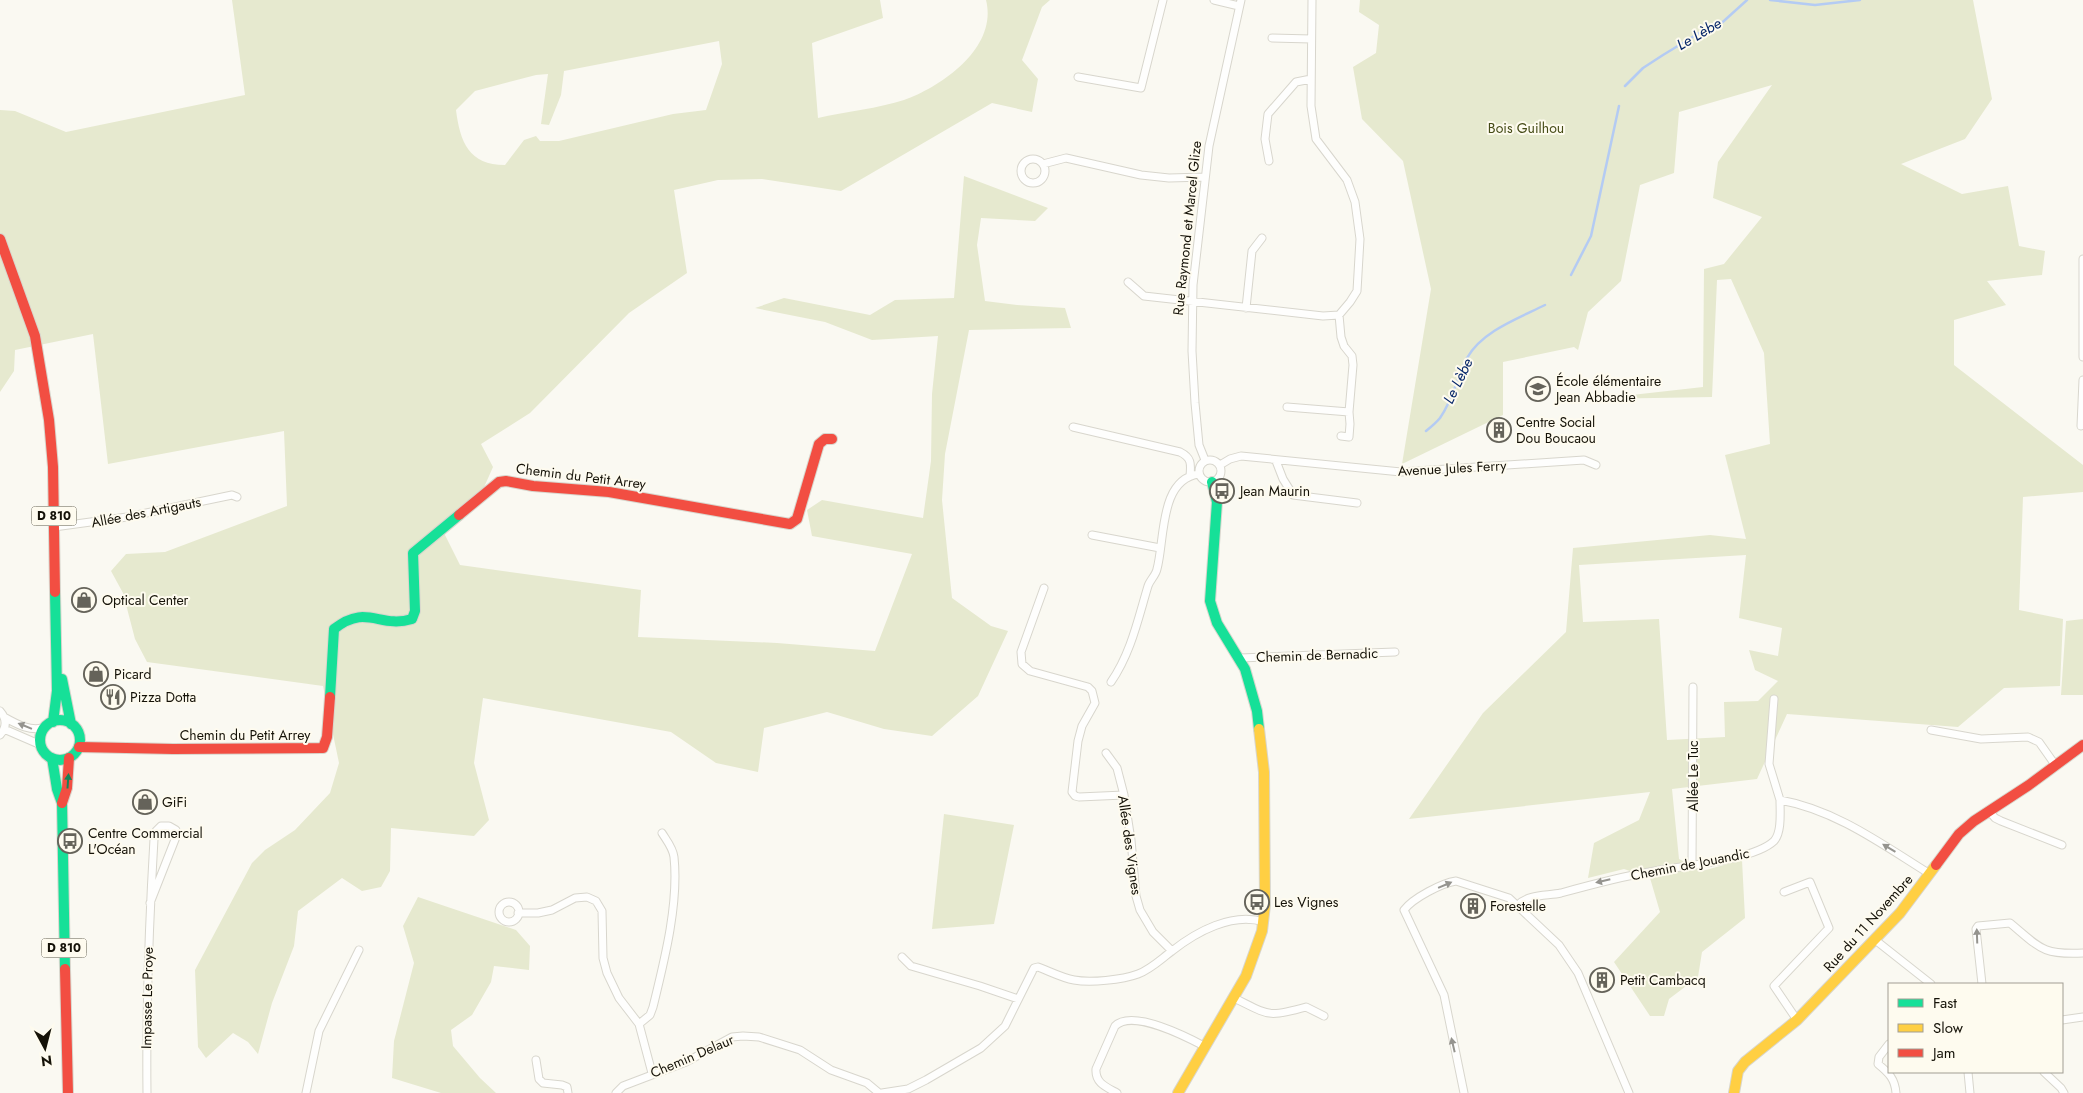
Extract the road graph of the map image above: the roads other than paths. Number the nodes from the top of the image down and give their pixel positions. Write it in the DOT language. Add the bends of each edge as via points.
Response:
graph roads {
  1 [pos="1163,0"];
  2 [pos="1214,0"];
  3 [pos="1312,0"];
  4 [pos="1240,3"];
  5 [pos="1272,38"];
  6 [pos="1311,39"];
  7 [pos="1078,77"];
  8 [pos="1311,79"];
  9 [pos="1269,161"];
  10 [pos="1043,164"];
  11 [pos="1205,177"];
  12 [pos="1262,238"];
  13 [pos="0,239"];
  14 [pos="2083,258"];
  15 [pos="1128,282"];
  16 [pos="1192,301"];
  17 [pos="1246,308"];
  18 [pos="1339,315"];
  19 [pos="2083,357"];
  20 [pos="2083,380"];
  21 [pos="1287,407"];
  22 [pos="1349,412"];
  23 [pos="2081,426"];
  24 [pos="1073,427"];
  25 [pos="1341,436"];
  26 [pos="832,439"];
  27 [pos="1205,460"];
  28 [pos="1276,460"];
  29 [pos="1220,465"];
  30 [pos="1596,465"];
  31 [pos="1199,474"];
  32 [pos="1190,476"];
  33 [pos="1212,482"];
  34 [pos="237,497"];
  35 [pos="1357,503"];
  36 [pos="54,527"];
  37 [pos="1092,535"];
  38 [pos="1160,548"];
  39 [pos="1044,588"];
  40 [pos="56,642"];
  41 [pos="1395,652"];
  42 [pos="1240,658"];
  43 [pos="1111,682"];
  44 [pos="1693,687"];
  45 [pos="1774,699"];
  46 [pos="2,714"];
  47 [pos="50,724"];
  48 [pos="71,724"];
  49 [pos="1931,730"];
  50 [pos="2,732"];
  51 [pos="41,745"];
  52 [pos="2083,745"];
  53 [pos="79,747"];
  54 [pos="1106,753"];
  55 [pos="52,758"];
  56 [pos="69,758"];
  57 [pos="2056,766"];
  58 [pos="1124,796"];
  59 [pos="1780,800"];
  60 [pos="62,803"];
  61 [pos="1988,811"];
  62 [pos="662,833"];
  63 [pos="2062,845"];
  64 [pos="1692,865"];
  65 [pos="1930,874"];
  66 [pos="1784,892"];
  67 [pos="150,904"];
  68 [pos="1518,905"];
  69 [pos="518,913"];
  70 [pos="1264,922"];
  71 [pos="1874,939"];
  72 [pos="359,950"];
  73 [pos="1172,951"];
  74 [pos="2083,953"];
  75 [pos="902,957"];
  76 [pos="1930,983"];
  77 [pos="1982,983"];
  78 [pos="1234,998"];
  79 [pos="1018,999"];
  80 [pos="1324,1016"];
  81 [pos="2083,1017"];
  82 [pos="1797,1020"];
  83 [pos="2063,1020"];
  84 [pos="639,1024"];
  85 [pos="1888,1045"];
  86 [pos="1204,1046"];
  87 [pos="536,1060"];
  88 [pos="1888,1072"];
  89 [pos="652,1073"];
  90 [pos="1889,1073"];
  91 [pos="1968,1073"];
  92 [pos="2045,1073"];
  93 [pos="68,1093"];
  94 [pos="147,1093"];
  95 [pos="306,1093"];
  96 [pos="568,1093"];
  97 [pos="616,1093"];
  98 [pos="880,1093"];
  99 [pos="1117,1093"];
  100 [pos="1178,1093"];
  101 [pos="1464,1093"];
  102 [pos="1628,1093"];
  103 [pos="1734,1093"];
  104 [pos="1896,1093"];
  105 [pos="1970,1093"];
  106 [pos="2064,1093"];
  1 -- 7 [label="street" via="1141,88"];
  2 -- 4 [label="street"];
  3 -- 6 [label="street"];
  4 -- 11 [label="street, Rue Raymond et Marcel Glize" via="1214,114"];
  5 -- 6 [label="street"];
  6 -- 8 [label="street"];
  8 -- 9 [label="street" via="1296,82 1268,114 1265,139"];
  8 -- 18 [label="street" via="1316,139 1347,180 1355,202 1360,239 1357,291"];
  10 -- 11 [label="street" via="1066,158 1141,175"];
  11 -- 16 [label="street, Rue Raymond et Marcel Glize"];
  12 -- 17 [label="street" via="1252,251"];
  13 -- 36 [label="street, D 810" via="28,312 41,363 51,441"];
  14 -- 19 [label="street"];
  15 -- 16 [label="street" via="1144,296"];
  16 -- 17 [label="street"];
  16 -- 27 [label="street, Rue Raymond et Marcel Glize" via="1195,403 1199,444"];
  17 -- 18 [label="street"];
  18 -- 22 [label="street" via="1341,337 1352,356 1353,365"];
  20 -- 23 [label="street"];
  21 -- 22 [label="street"];
  22 -- 25 [label="street" via="1349,437"];
  24 -- 32 [label="street" via="1180,452 1191,461"];
  26 -- 53 [label="street, Chemin du Petit Arrey" via="825,438 820,444 797,519 790,524 609,492 499,482 413,553 412,619 400,622 371,616 353,617 334,629 327,738 323,748"];
  27 -- 29 [label="street" via="1214,460"];
  27 -- 31 [label="street"];
  28 -- 29 [label="street, Avenue Jules Ferry" via="1241,456"];
  28 -- 30 [label="street, Avenue Jules Ferry" via="1401,472 1584,460"];
  28 -- 35 [label="street" via="1293,495"];
  29 -- 33 [label="street" via="1221,476"];
  31 -- 32 [label="street"];
  31 -- 33 [label="street"];
  32 -- 38 [label="street" via="1175,490 1168,503"];
  33 -- 42 [label="street" via="1217,502 1210,601 1217,624"];
  34 -- 36 [label="street, Allée des Artigauts" via="232,495 127,517"];
  36 -- 40 [label="street, D 810"];
  37 -- 38 [label="street"];
  38 -- 43 [label="street" via="1157,571 1149,583 1134,635"];
  39 -- 58 [label="street" via="1021,652 1022,664 1030,671 1088,687 1094,697 1095,703 1078,741 1072,792 1075,796"];
  40 -- 47 [label="street, D 810" via="57,691"];
  40 -- 48 [label="street, D 810"];
  41 -- 42 [label="street, Chemin de Bernadic"];
  42 -- 70 [label="street" via="1250,681 1263,755"];
  44 -- 64 [label="street, Allée Le Tuc"];
  45 -- 59 [label="street, Chemin de Jouandic" via="1769,764"];
  47 -- 46 [label="street, one-way" via="37,730 30,729"];
  46 -- 50 [label="street"];
  47 -- 48 [label="street" via="61,721"];
  47 -- 51 [label="street" via="41,736"];
  48 -- 53 [label="street" via="79,734"];
  49 -- 57 [label="street" via="1981,739 2028,737 2039,742"];
  50 -- 51 [label="street"];
  51 -- 55 [label="street"];
  52 -- 57 [label="street, Rue du 11 Novembre"];
  53 -- 56 [label="street"];
  54 -- 58 [label="street, Allée des Vignes" via="1117,768"];
  55 -- 56 [label="street"];
  55 -- 60 [label="street, D 810"];
  60 -- 56 [label="street, D 810, one-way" via="67,788"];
  57 -- 61 [label="street, Rue du 11 Novembre"];
  58 -- 73 [label="street, Allée des Vignes" via="1140,910 1153,932"];
  59 -- 64 [label="street, Chemin de Jouandic" via="1780,825 1775,840 1762,850"];
  65 -- 59 [label="street, one-way" via="1841,819"];
  60 -- 93 [label="street, D 810"];
  61 -- 63 [label="street" via="2001,822"];
  61 -- 65 [label="street, Rue du 11 Novembre" via="1959,834"];
  62 -- 84 [label="street" via="674,856 672,902 666,950 653,1007 650,1015"];
  64 -- 68 [label="street, Chemin de Jouandic, one-way" via="1600,882 1522,900"];
  65 -- 71 [label="street, Rue du 11 Novembre" via="1900,913"];
  66 -- 82 [label="street" via="1810,882 1829,928 1774,986"];
  67 -- 67 [label="street, Impasse Le Proye" via="176,837 176,830 169,826 161,826 156,831"];
  67 -- 94 [label="street, Impasse Le Proye"];
  101 -- 68 [label="street, one-way" via="1444,995 1404,910 1426,894 1456,881 1509,898"];
  68 -- 102 [label="street" via="1571,960"];
  69 -- 84 [label="street" via="552,910 575,898 587,897 596,901 602,911 603,958 607,973 619,998"];
  70 -- 73 [label="street" via="1228,922 1191,937"];
  70 -- 78 [label="street" via="1246,976"];
  71 -- 76 [label="street"];
  71 -- 82 [label="street, Rue du 11 Novembre"];
  72 -- 95 [label="street" via="319,1031"];
  73 -- 79 [label="street" via="1147,970 1120,978 1072,980 1034,968"];
  77 -- 74 [label="street, one-way" via="1978,926 2010,923 2046,951"];
  75 -- 79 [label="street" via="911,966"];
  78 -- 80 [label="street" via="1266,1014 1282,1014 1306,1007"];
  78 -- 86 [label="street"];
  79 -- 98 [label="street" via="1005,1026 981,1048 914,1086"];
  81 -- 83 [label="street"];
  82 -- 103 [label="street, Rue du 11 Novembre" via="1744,1062 1738,1071"];
  84 -- 89 [label="street"];
  85 -- 88 [label="street" via="1878,1064"];
  86 -- 99 [label="street" via="1174,1030 1128,1019 1120,1021 1096,1069 1099,1082"];
  86 -- 100 [label="street"];
  87 -- 96 [label="street" via="539,1079 543,1083 567,1087"];
  89 -- 97 [label="street, Chemin Delaur" via="623,1086"];
  89 -- 98 [label="street, Chemin Delaur" via="686,1062 732,1038 751,1036 800,1050 831,1070 867,1083"];
  90 -- 104 [label="street" via="1895,1082"];
  91 -- 105 [label="street"];
  92 -- 106 [label="street"];
}
